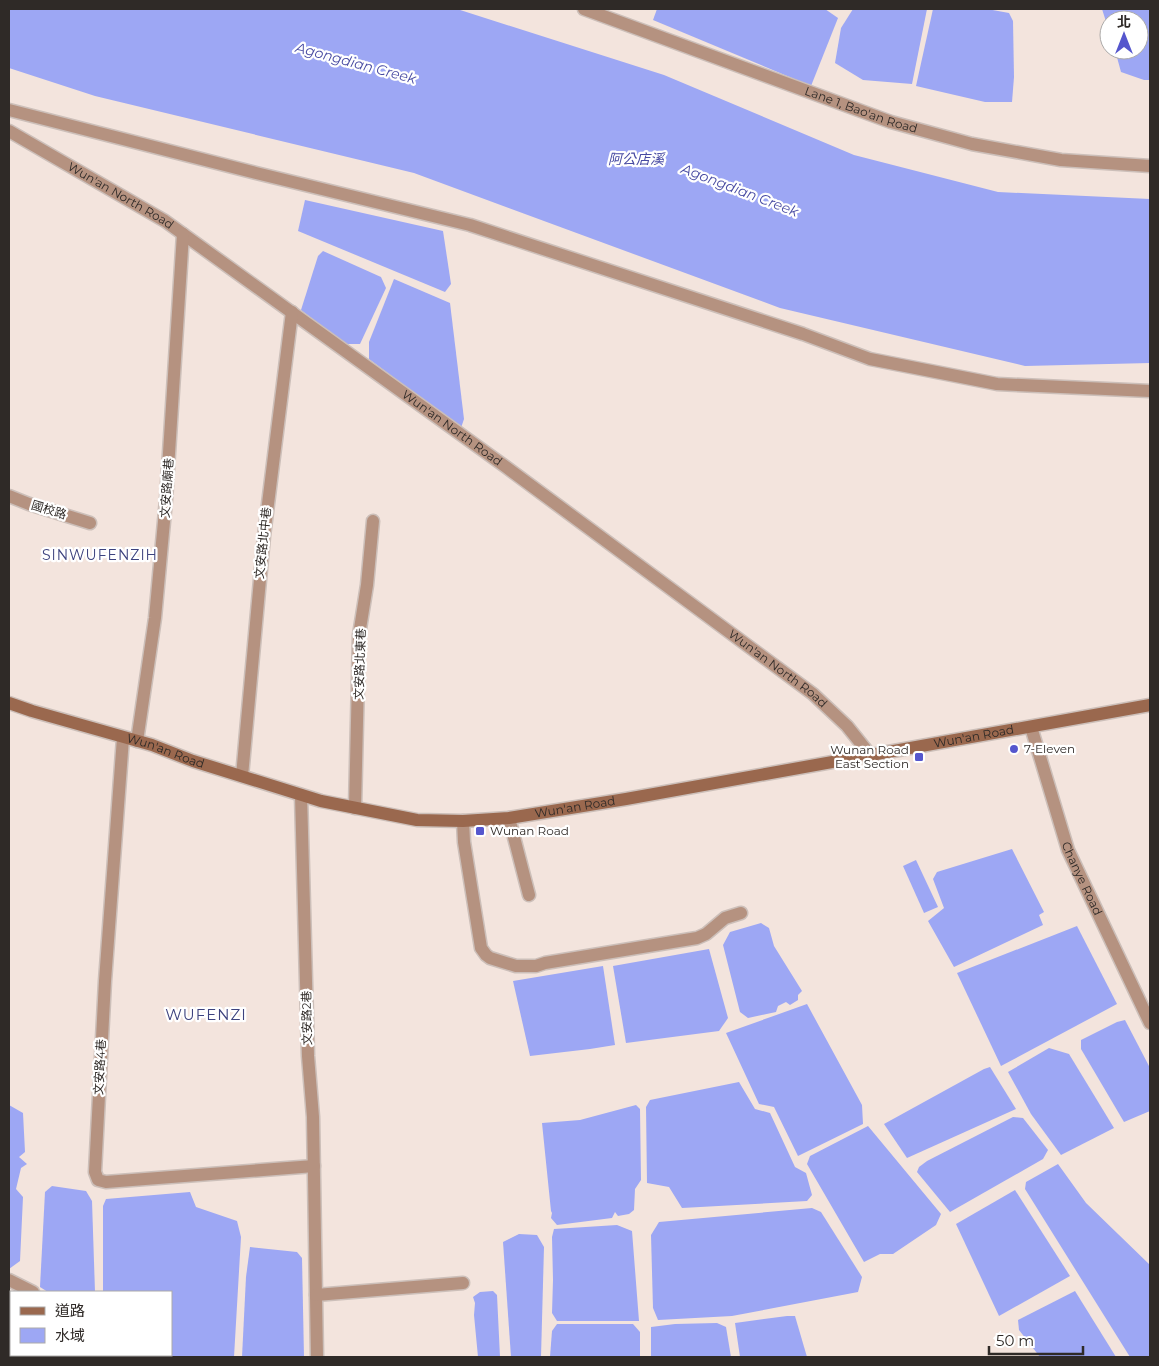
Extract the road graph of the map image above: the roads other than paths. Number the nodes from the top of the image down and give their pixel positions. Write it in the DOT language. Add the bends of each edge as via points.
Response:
graph roads {
  1 [pos="584,9"];
  2 [pos="9,110"];
  3 [pos="9,131"];
  4 [pos="1150,166"];
  5 [pos="183,234"];
  6 [pos="292,312"];
  7 [pos="1150,391"];
  8 [pos="9,496"];
  9 [pos="373,521"];
  10 [pos="90,523"];
  11 [pos="9,703"];
  12 [pos="1150,705"];
  13 [pos="1031,727"];
  14 [pos="124,738"];
  15 [pos="136,741"];
  16 [pos="871,756"];
  17 [pos="242,776"];
  18 [pos="301,795"];
  19 [pos="355,808"];
  20 [pos="509,818"];
  21 [pos="463,820"];
  22 [pos="529,895"];
  23 [pos="741,913"];
  24 [pos="1150,1023"];
  25 [pos="314,1166"];
  26 [pos="9,1280"];
  27 [pos="463,1283"];
  28 [pos="30,1291"];
  29 [pos="316,1295"];
  30 [pos="317,1357"];
  1 -- 4 [label="street, Lane 1, Bao'an Road" via="891,122 972,144 1061,160"];
  2 -- 7 [label="street" via="470,225 870,358 997,384"];
  3 -- 5 [label="street, Wun'an North Road" via="166,221"];
  5 -- 6 [label="street, Wun'an North Road"];
  5 -- 15 [label="street, 文安路廟巷" via="166,509 155,618"];
  6 -- 16 [label="street, Wun'an North Road" via="813,694 847,726"];
  6 -- 17 [label="street, 文安路北中巷" via="264,536"];
  8 -- 10 [label="street, 國校路"];
  9 -- 19 [label="street, 文安路北東巷" via="359,635"];
  11 -- 14 [label="street, Wun'an Road"];
  12 -- 13 [label="street, Wun'an Road"];
  13 -- 16 [label="street, Wun'an Road"];
  13 -- 24 [label="street, Chanye Road" via="1068,850"];
  14 -- 15 [label="street, Wun'an Road"];
  14 -- 25 [label="street, 文安路4巷" via="105,990 95,1172 98,1180 106,1182"];
  15 -- 17 [label="street, Wun'an Road"];
  16 -- 20 [label="street, Wun'an Road"];
  17 -- 18 [label="street, Wun'an Road"];
  18 -- 19 [label="street, Wun'an Road"];
  18 -- 25 [label="street, 文安路2巷"];
  19 -- 21 [label="street, Wun'an Road" via="417,820"];
  20 -- 21 [label="street, Wun'an Road"];
  20 -- 22 [label="street"];
  21 -- 23 [label="street" via="481,948 490,958 516,966 536,966 697,938 724,918"];
  25 -- 29 [label="street, 文安路2巷"];
  26 -- 28 [label="street"];
  27 -- 29 [label="street"];
  29 -- 30 [label="street, 文安路2巷"];
}
